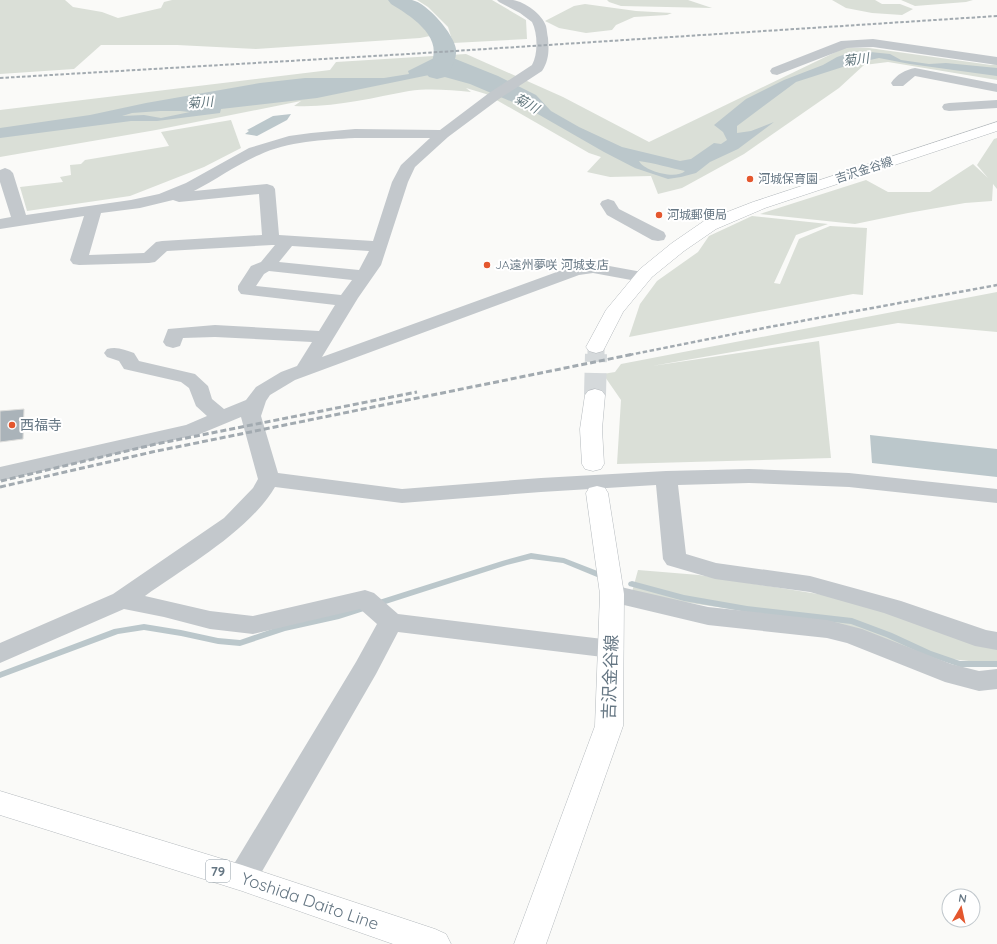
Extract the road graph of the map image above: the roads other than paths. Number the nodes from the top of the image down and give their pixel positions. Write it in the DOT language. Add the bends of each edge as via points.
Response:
graph roads {
  1 [pos="503,0"];
  2 [pos="997,60"];
  3 [pos="777,71"];
  4 [pos="898,84"];
  5 [pos="994,87"];
  6 [pos="997,104"];
  7 [pos="997,126"];
  8 [pos="443,134"];
  9 [pos="5,173"];
  10 [pos="160,198"];
  11 [pos="608,204"];
  12 [pos="94,210"];
  13 [pos="20,221"];
  14 [pos="0,224"];
  15 [pos="54,229"];
  16 [pos="0,233"];
  17 [pos="658,236"];
  18 [pos="279,240"];
  19 [pos="379,248"];
  20 [pos="267,266"];
  21 [pos="363,276"];
  22 [pos="642,278"];
  23 [pos="346,301"];
  24 [pos="259,321"];
  25 [pos="328,331"];
  26 [pos="172,342"];
  27 [pos="596,346"];
  28 [pos="126,350"];
  29 [pos="304,370"];
  30 [pos="595,395"];
  31 [pos="254,404"];
  32 [pos="222,418"];
  33 [pos="593,464"];
  34 [pos="0,474"];
  35 [pos="666,478"];
  36 [pos="269,479"];
  37 [pos="597,493"];
  38 [pos="997,496"];
  39 [pos="612,594"];
  40 [pos="122,600"];
  41 [pos="380,612"];
  42 [pos="997,641"];
  43 [pos="611,649"];
  44 [pos="0,654"];
  45 [pos="997,679"];
  46 [pos="0,803"];
  47 [pos="242,878"];
  48 [pos="436,944"];
  49 [pos="530,944"];
  1 -- 8 [label="street" via="527,12 540,25 542,61 537,68"];
  2 -- 3 [label="street" via="873,43 846,44"];
  4 -- 5 [label="street" via="909,73 915,72"];
  5 -- 6 [label="street" via="979,95 951,103"];
  7 -- 22 [label="main road, 吉沢金谷線" via="759,205 717,222 678,247"];
  8 -- 10 [label="street" via="326,136 268,146 188,188"];
  8 -- 19 [label="street" via="409,165 400,182"];
  9 -- 13 [label="street"];
  10 -- 12 [label="street"];
  10 -- 18 [label="street" via="267,189"];
  11 -- 17 [label="street" via="613,212"];
  12 -- 13 [label="street"];
  12 -- 18 [label="street" via="79,260 149,258 162,246"];
  13 -- 14 [label="street"];
  15 -- 16 [label="street"];
  18 -- 19 [label="street"];
  18 -- 20 [label="street"];
  19 -- 21 [label="street" via="372,265"];
  20 -- 21 [label="street"];
  20 -- 23 [label="street" via="257,270 246,286 247,290"];
  21 -- 23 [label="street"];
  22 -- 27 [label="main road, 吉沢金谷線" via="615,310"];
  22 -- 29 [label="street" via="593,268 576,270"];
  23 -- 25 [label="street"];
  24 -- 25 [label="street"];
  25 -- 26 [label="street" via="175,333"];
  25 -- 29 [label="street"];
  28 -- 32 [label="street" via="131,365 188,378 198,386 203,402"];
  29 -- 31 [label="street" via="263,391"];
  30 -- 33 [label="main road" via="591,429"];
  31 -- 32 [label="street"];
  31 -- 36 [label="street" via="251,416"];
  32 -- 34 [label="street" via="193,430"];
  35 -- 36 [label="street" via="402,496"];
  35 -- 38 [label="street" via="749,476 849,480"];
  35 -- 42 [label="street" via="675,558 715,571 810,584"];
  36 -- 40 [label="street" via="261,492 232,523"];
  37 -- 39 [label="main road, 吉沢金谷線"];
  39 -- 43 [label="main road, 吉沢金谷線"];
  39 -- 45 [label="street" via="708,616 827,629 853,635 945,672 979,681"];
  40 -- 41 [label="street" via="210,620 253,624"];
  40 -- 44 [label="street"];
  41 -- 43 [label="street"];
  41 -- 47 [label="street" via="368,667"];
  43 -- 49 [label="main road, 吉沢金谷線" via="609,726"];
  46 -- 47 [label="main road, Yoshida Daito Line / 79"];
  47 -- 48 [label="main road, Yoshida Daito Line / 79"];
}
